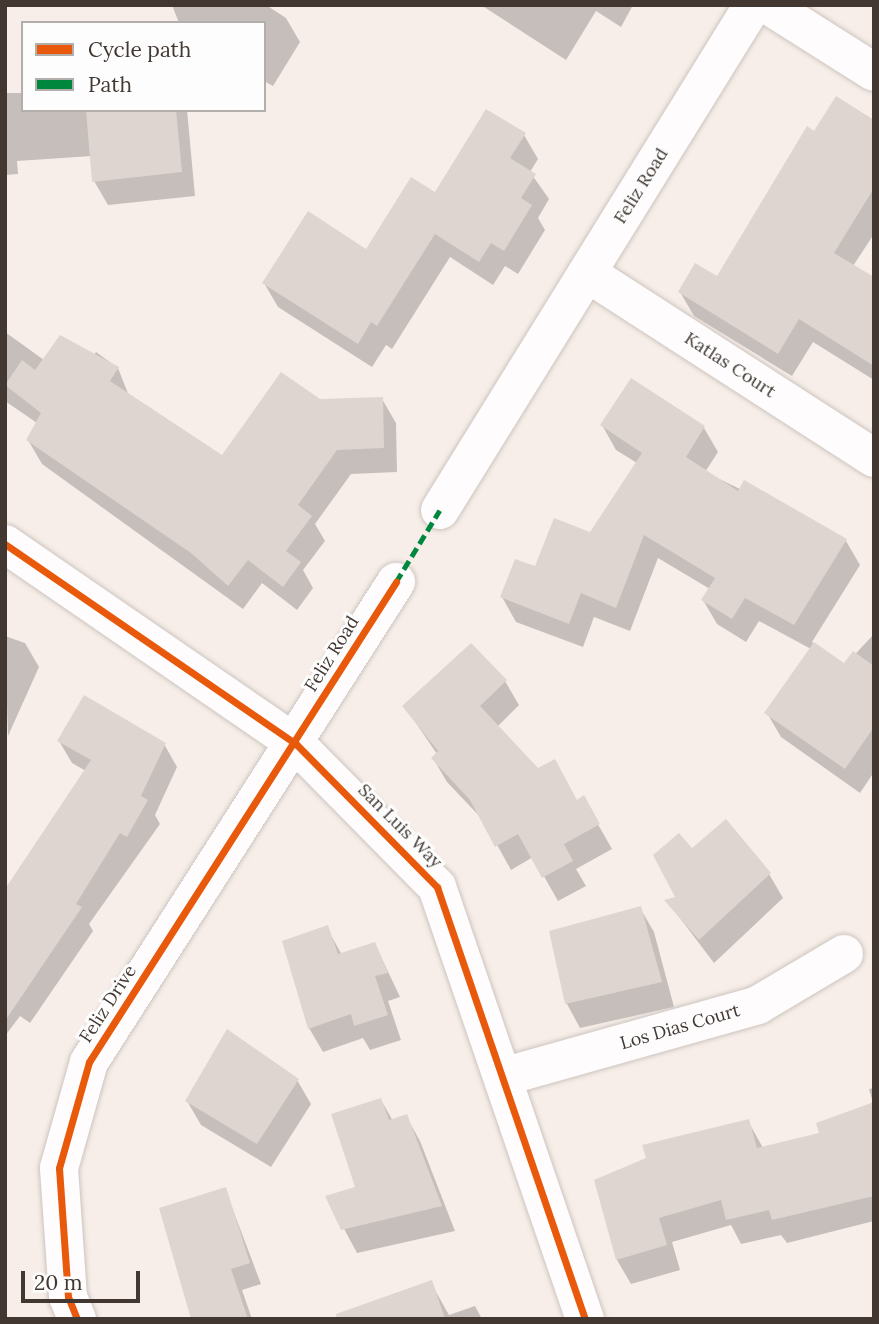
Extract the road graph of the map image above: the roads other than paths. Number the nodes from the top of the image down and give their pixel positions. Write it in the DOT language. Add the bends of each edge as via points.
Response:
graph roads {
  1 [pos="753,5"];
  2 [pos="768,5"];
  3 [pos="874,72"];
  4 [pos="587,273"];
  5 [pos="874,458"];
  6 [pos="440,510"];
  7 [pos="5,544"];
  8 [pos="396,582"];
  9 [pos="296,744"];
  10 [pos="844,954"];
  11 [pos="506,1076"];
  12 [pos="76,1319"];
  13 [pos="585,1319"];
  1 -- 4 [label="street, Feliz Road"];
  2 -- 3 [label="street"];
  4 -- 5 [label="street, Katlas Court"];
  4 -- 6 [label="street, Feliz Road"];
  7 -- 9 [label="street, San Luis Way"];
  8 -- 9 [label="street, Feliz Road"];
  9 -- 11 [label="street, San Luis Way" via="438,887"];
  9 -- 12 [label="street, Feliz Drive" via="89,1062 59,1168 68,1297"];
  10 -- 11 [label="street, Los Dias Court" via="758,1005"];
  11 -- 13 [label="street, San Luis Way"];
}
